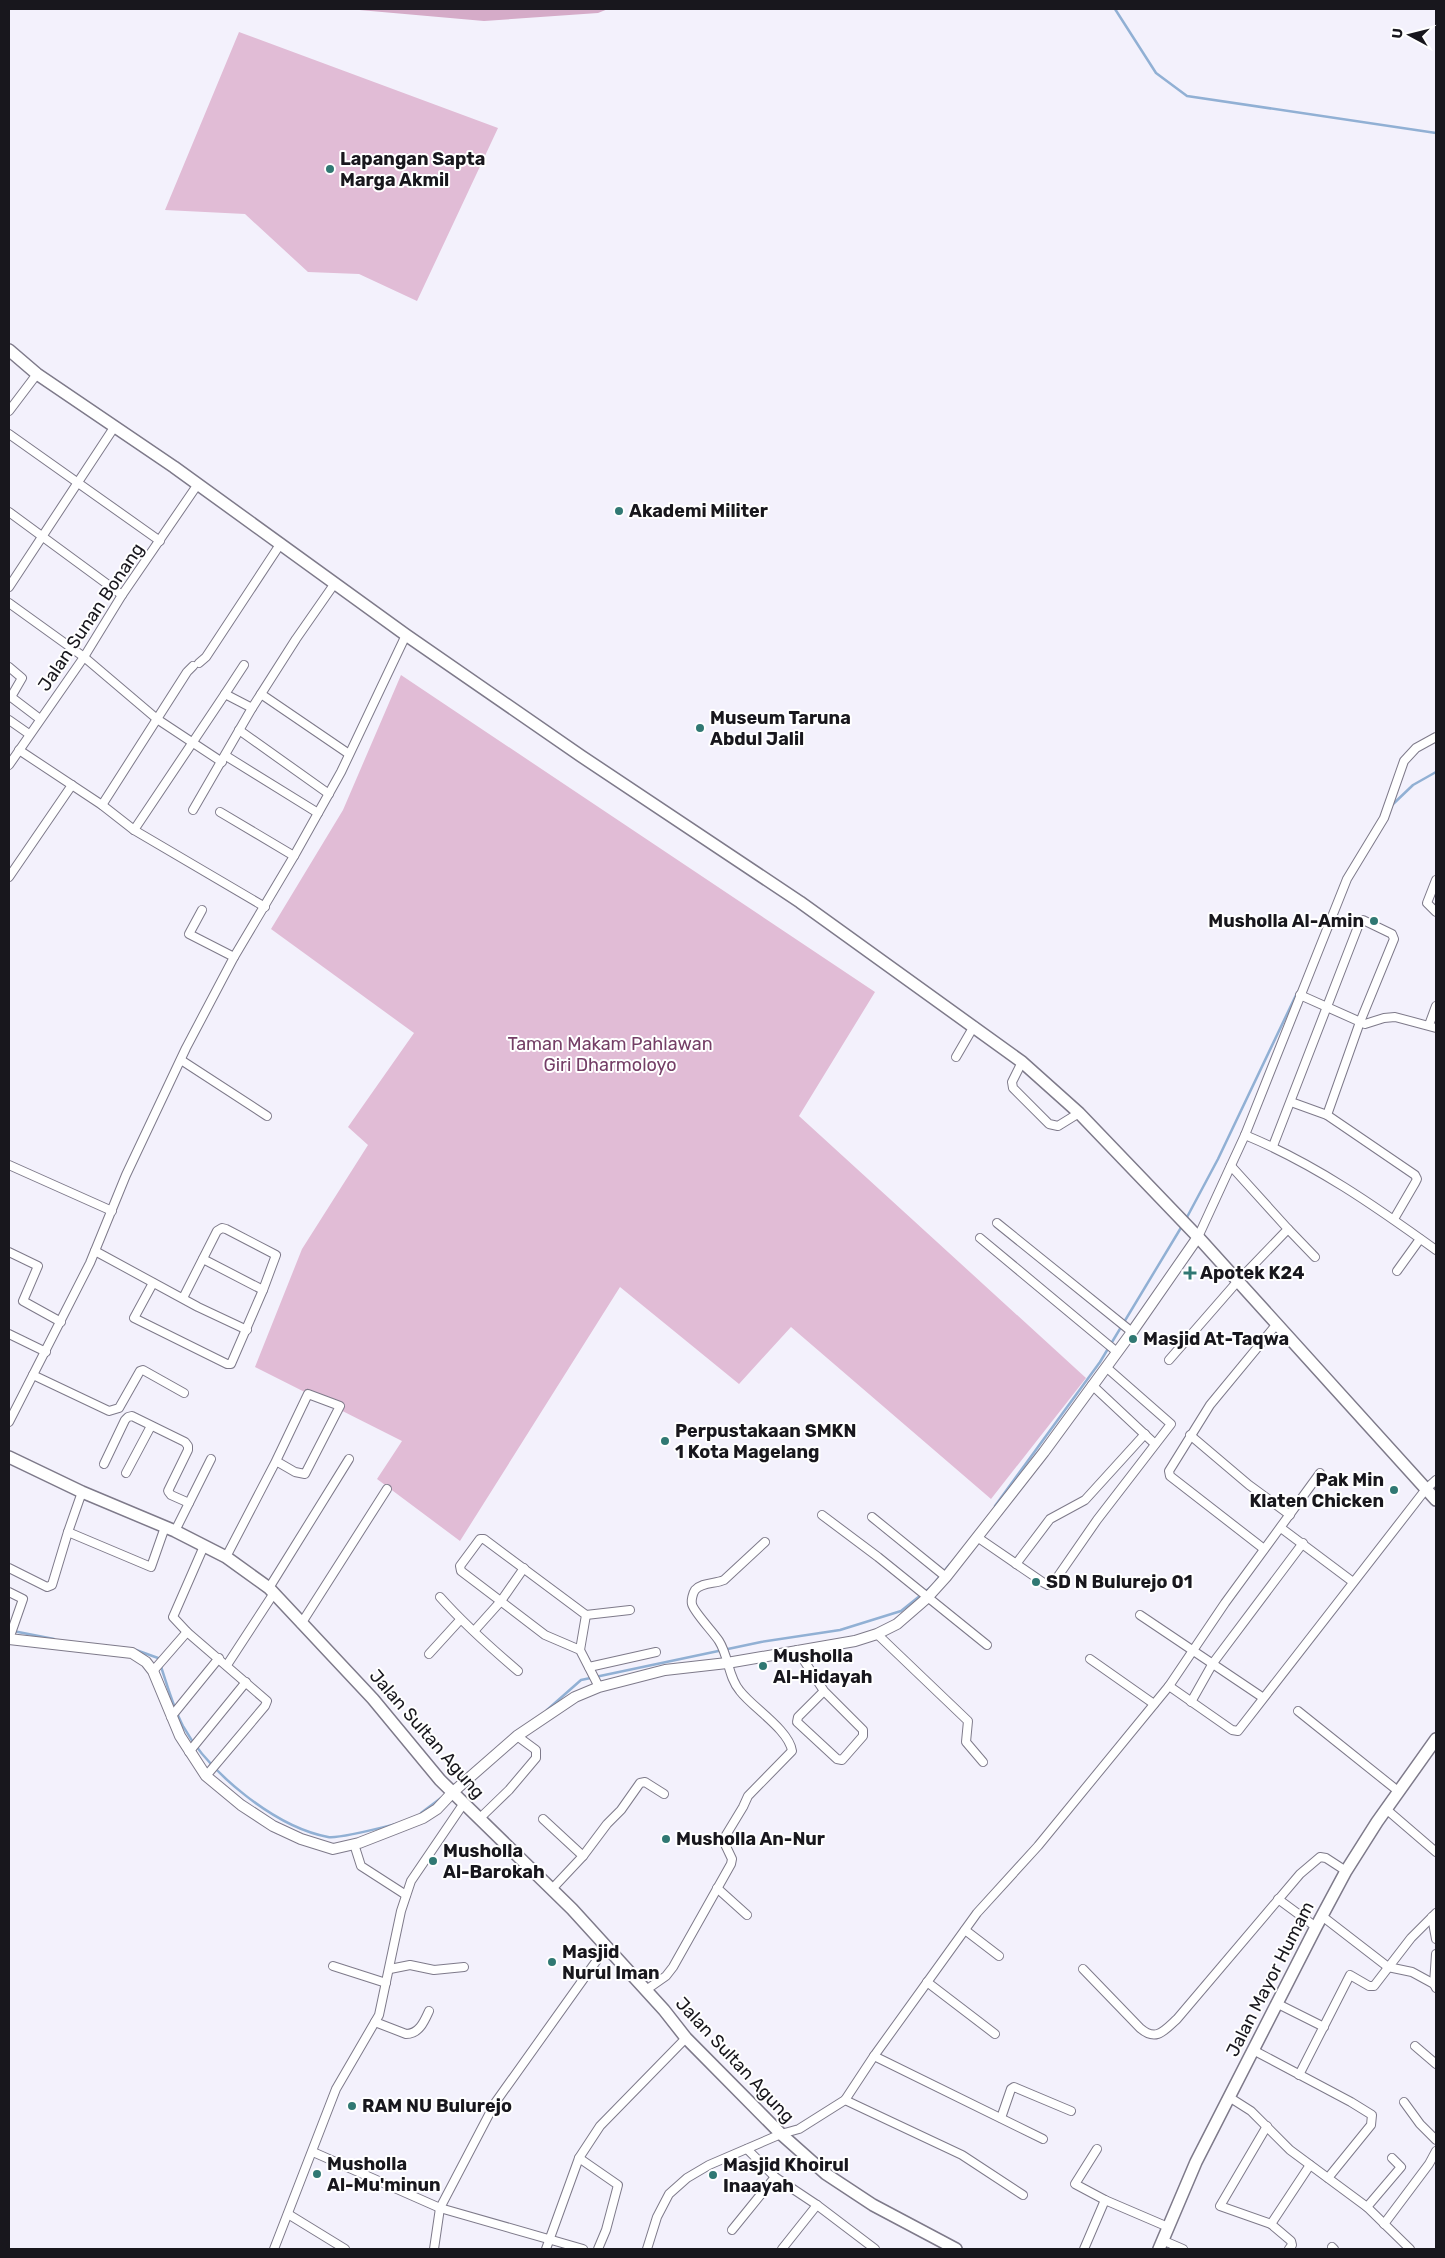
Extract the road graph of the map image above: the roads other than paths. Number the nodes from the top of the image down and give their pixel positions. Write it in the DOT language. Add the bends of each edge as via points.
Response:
graph roads {
  1 [pos="9,350"];
  2 [pos="37,374"];
  3 [pos="9,411"];
  4 [pos="115,426"];
  5 [pos="9,434"];
  6 [pos="78,484"];
  7 [pos="198,484"];
  8 [pos="9,512"];
  9 [pos="43,536"];
  10 [pos="160,541"];
  11 [pos="281,543"];
  12 [pos="335,583"];
  13 [pos="9,587"];
  14 [pos="122,595"];
  15 [pos="9,603"];
  16 [pos="406,635"];
  17 [pos="84,657"];
  18 [pos="244,665"];
  19 [pos="9,667"];
  20 [pos="225,694"];
  21 [pos="261,694"];
  22 [pos="252,708"];
  23 [pos="40,719"];
  24 [pos="157,719"];
  25 [pos="9,720"];
  26 [pos="240,730"];
  27 [pos="29,734"];
  28 [pos="1436,737"];
  29 [pos="193,742"];
  30 [pos="19,750"];
  31 [pos="349,754"];
  32 [pos="224,759"];
  33 [pos="9,765"];
  34 [pos="72,785"];
  35 [pos="329,794"];
  36 [pos="102,805"];
  37 [pos="193,810"];
  38 [pos="220,812"];
  39 [pos="318,813"];
  40 [pos="134,830"];
  41 [pos="294,856"];
  42 [pos="9,878"];
  43 [pos="1436,880"];
  44 [pos="265,907"];
  45 [pos="202,910"];
  46 [pos="1436,912"];
  47 [pos="234,957"];
  48 [pos="1300,995"];
  49 [pos="1436,1006"];
  50 [pos="1326,1007"];
  51 [pos="1360,1022"];
  52 [pos="974,1026"];
  53 [pos="1433,1027"];
  54 [pos="956,1057"];
  55 [pos="181,1060"];
  56 [pos="1022,1062"];
  57 [pos="1291,1102"];
  58 [pos="1078,1113"];
  59 [pos="1326,1115"];
  60 [pos="266,1116"];
  61 [pos="1245,1135"];
  62 [pos="1273,1146"];
  63 [pos="9,1165"];
  64 [pos="1231,1166"];
  65 [pos="112,1211"];
  66 [pos="1394,1219"];
  67 [pos="996,1223"];
  68 [pos="1288,1229"];
  69 [pos="1192,1231"];
  70 [pos="980,1238"];
  71 [pos="1420,1238"];
  72 [pos="1436,1250"];
  73 [pos="95,1251"];
  74 [pos="9,1252"];
  75 [pos="1315,1257"];
  76 [pos="202,1259"];
  77 [pos="1397,1271"];
  78 [pos="1237,1282"];
  79 [pos="153,1283"];
  80 [pos="263,1290"];
  81 [pos="183,1298"];
  82 [pos="61,1322"];
  83 [pos="1276,1325"];
  84 [pos="247,1330"];
  85 [pos="1130,1330"];
  86 [pos="9,1334"];
  87 [pos="1114,1349"];
  88 [pos="46,1352"];
  89 [pos="1169,1360"];
  90 [pos="1106,1367"];
  91 [pos="34,1376"];
  92 [pos="1092,1385"];
  93 [pos="184,1393"];
  94 [pos="9,1422"];
  95 [pos="151,1426"];
  96 [pos="1145,1434"];
  97 [pos="1190,1435"];
  98 [pos="1155,1444"];
  99 [pos="9,1457"];
  100 [pos="211,1459"];
  101 [pos="349,1459"];
  102 [pos="276,1461"];
  103 [pos="104,1464"];
  104 [pos="126,1473"];
  105 [pos="1320,1473"];
  106 [pos="1436,1480"];
  107 [pos="387,1489"];
  108 [pos="1426,1489"];
  109 [pos="82,1492"];
  110 [pos="1436,1500"];
  111 [pos="189,1503"];
  112 [pos="822,1515"];
  113 [pos="1290,1515"];
  114 [pos="872,1517"];
  115 [pos="1281,1528"];
  116 [pos="170,1529"];
  117 [pos="68,1532"];
  118 [pos="977,1537"];
  119 [pos="765,1542"];
  120 [pos="1303,1543"];
  121 [pos="204,1546"];
  122 [pos="1264,1549"];
  123 [pos="226,1557"];
  124 [pos="1016,1564"];
  125 [pos="9,1568"];
  126 [pos="524,1568"];
  127 [pos="944,1575"];
  128 [pos="1353,1582"];
  129 [pos="271,1591"];
  130 [pos="9,1592"];
  131 [pos="922,1593"];
  132 [pos="440,1597"];
  133 [pos="501,1601"];
  134 [pos="630,1610"];
  135 [pos="586,1615"];
  136 [pos="1140,1615"];
  137 [pos="460,1620"];
  138 [pos="301,1624"];
  139 [pos="475,1630"];
  140 [pos="187,1632"];
  141 [pos="877,1634"];
  142 [pos="9,1639"];
  143 [pos="987,1645"];
  144 [pos="580,1650"];
  145 [pos="796,1650"];
  146 [pos="1193,1651"];
  147 [pos="656,1652"];
  148 [pos="429,1654"];
  149 [pos="725,1656"];
  150 [pos="219,1658"];
  151 [pos="1090,1659"];
  152 [pos="1213,1663"];
  153 [pos="227,1665"];
  154 [pos="589,1667"];
  155 [pos="153,1671"];
  156 [pos="518,1671"];
  157 [pos="246,1682"];
  158 [pos="596,1682"];
  159 [pos="1169,1686"];
  160 [pos="824,1691"];
  161 [pos="1262,1697"];
  162 [pos="1191,1702"];
  163 [pos="1154,1704"];
  164 [pos="1298,1711"];
  165 [pos="171,1717"];
  166 [pos="517,1736"];
  167 [pos="1436,1741"];
  168 [pos="189,1752"];
  169 [pos="983,1762"];
  170 [pos="206,1776"];
  171 [pos="447,1786"];
  172 [pos="1398,1791"];
  173 [pos="664,1794"];
  174 [pos="464,1803"];
  175 [pos="1386,1809"];
  176 [pos="543,1819"];
  177 [pos="479,1820"];
  178 [pos="354,1844"];
  179 [pos="1436,1852"];
  180 [pos="583,1856"];
  181 [pos="1346,1871"];
  182 [pos="552,1888"];
  183 [pos="717,1888"];
  184 [pos="406,1895"];
  185 [pos="1278,1900"];
  186 [pos="747,1915"];
  187 [pos="1434,1915"];
  188 [pos="1322,1916"];
  189 [pos="1316,1927"];
  190 [pos="965,1930"];
  191 [pos="1436,1939"];
  192 [pos="607,1946"];
  193 [pos="1436,1954"];
  194 [pos="999,1956"];
  195 [pos="333,1966"];
  196 [pos="464,1967"];
  197 [pos="1388,1967"];
  198 [pos="390,1969"];
  199 [pos="1083,1969"];
  200 [pos="927,1982"];
  201 [pos="386,1984"];
  202 [pos="1435,1986"];
  203 [pos="646,1990"];
  204 [pos="1276,2003"];
  205 [pos="429,2011"];
  206 [pos="375,2022"];
  207 [pos="1324,2027"];
  208 [pos="995,2034"];
  209 [pos="686,2038"];
  210 [pos="1415,2046"];
  211 [pos="1253,2050"];
  212 [pos="874,2056"];
  213 [pos="1436,2064"];
  214 [pos="1299,2075"];
  215 [pos="1229,2097"];
  216 [pos="845,2100"];
  217 [pos="1404,2102"];
  218 [pos="1071,2111"];
  219 [pos="1001,2118"];
  220 [pos="1267,2126"];
  221 [pos="781,2134"];
  222 [pos="1043,2139"];
  223 [pos="1436,2140"];
  224 [pos="1097,2149"];
  225 [pos="747,2150"];
  226 [pos="1436,2151"];
  227 [pos="313,2152"];
  228 [pos="579,2158"];
  229 [pos="1392,2158"];
  230 [pos="1310,2165"];
  231 [pos="775,2177"];
  232 [pos="1328,2178"];
  233 [pos="1023,2195"];
  234 [pos="1105,2200"];
  235 [pos="817,2205"];
  236 [pos="1367,2207"];
  237 [pos="440,2208"];
  238 [pos="288,2214"];
  239 [pos="1272,2224"];
  240 [pos="1384,2224"];
  241 [pos="1168,2227"];
  242 [pos="732,2230"];
  243 [pos="548,2240"];
  244 [pos="1160,2245"];
  245 [pos="274,2249"];
  246 [pos="345,2249"];
  247 [pos="434,2249"];
  248 [pos="546,2249"];
  249 [pos="583,2249"];
  250 [pos="598,2249"];
  251 [pos="647,2249"];
  252 [pos="782,2249"];
  253 [pos="875,2249"];
  254 [pos="956,2249"];
  255 [pos="1084,2249"];
  256 [pos="1183,2249"];
  257 [pos="1289,2249"];
  258 [pos="1410,2249"];
  1 -- 2 [label="main road"];
  2 -- 3 [label="street"];
  2 -- 4 [label="main road"];
  4 -- 6 [label="street"];
  4 -- 7 [label="main road"];
  5 -- 6 [label="street"];
  6 -- 9 [label="street"];
  6 -- 10 [label="street"];
  7 -- 10 [label="street, Jalan Sunan Bonang"];
  7 -- 11 [label="main road"];
  8 -- 9 [label="street"];
  9 -- 13 [label="street"];
  9 -- 14 [label="street"];
  10 -- 14 [label="street, Jalan Sunan Bonang"];
  11 -- 12 [label="main road"];
  11 -- 24 [label="street" via="206,657 187,672"];
  12 -- 16 [label="main road"];
  12 -- 21 [label="street"];
  14 -- 17 [label="street, Jalan Sunan Bonang"];
  15 -- 17 [label="street"];
  16 -- 31 [label="street"];
  16 -- 52 [label="main road" via="786,892"];
  17 -- 23 [label="street, Jalan Sunan Bonang"];
  17 -- 24 [label="street"];
  18 -- 20 [label="street"];
  19 -- 23 [label="street" via="22,678 11,697"];
  20 -- 22 [label="street"];
  20 -- 29 [label="street"];
  21 -- 22 [label="street"];
  21 -- 31 [label="street"];
  22 -- 26 [label="street"];
  23 -- 27 [label="street, Jalan Sunan Bonang"];
  24 -- 29 [label="street"];
  24 -- 36 [label="street"];
  25 -- 27 [label="street"];
  26 -- 32 [label="street"];
  26 -- 35 [label="street"];
  27 -- 30 [label="street, Jalan Sunan Bonang"];
  28 -- 48 [label="street" via="1416,748 1404,761 1389,808 1347,879"];
  29 -- 32 [label="street"];
  29 -- 40 [label="street"];
  30 -- 33 [label="street, Jalan Sunan Bonang"];
  30 -- 34 [label="street"];
  31 -- 35 [label="street"];
  32 -- 37 [label="street"];
  32 -- 39 [label="street"];
  34 -- 36 [label="street"];
  34 -- 42 [label="street"];
  35 -- 39 [label="street"];
  36 -- 40 [label="street"];
  38 -- 41 [label="street"];
  39 -- 41 [label="street"];
  40 -- 44 [label="street"];
  41 -- 44 [label="street"];
  43 -- 46 [label="street" via="1427,903"];
  44 -- 47 [label="street"];
  45 -- 47 [label="street" via="189,934"];
  47 -- 55 [label="street"];
  48 -- 50 [label="street"];
  48 -- 61 [label="street"];
  49 -- 53 [label="street"];
  50 -- 51 [label="street"];
  50 -- 51 [label="street" via="1359,924 1365,921 1392,934 1394,939"];
  50 -- 57 [label="street"];
  51 -- 53 [label="street" via="1367,1024 1395,1016"];
  51 -- 59 [label="street"];
  52 -- 54 [label="street"];
  52 -- 56 [label="main road"];
  55 -- 60 [label="street"];
  55 -- 65 [label="street"];
  56 -- 58 [label="main road"];
  56 -- 58 [label="street" via="1012,1082 1013,1088 1049,1124 1058,1126"];
  57 -- 59 [label="street"];
  57 -- 62 [label="street"];
  58 -- 69 [label="main road"];
  59 -- 66 [label="street" via="1410,1170 1417,1178"];
  61 -- 62 [label="street"];
  61 -- 64 [label="street"];
  62 -- 66 [label="street" via="1335,1180"];
  63 -- 65 [label="street"];
  64 -- 68 [label="street"];
  64 -- 69 [label="street"];
  65 -- 73 [label="street"];
  66 -- 71 [label="street"];
  67 -- 85 [label="street"];
  68 -- 75 [label="street"];
  68 -- 78 [label="street"];
  69 -- 78 [label="main road"];
  69 -- 85 [label="street"];
  70 -- 87 [label="street"];
  71 -- 72 [label="street"];
  71 -- 77 [label="street"];
  73 -- 79 [label="street"];
  73 -- 82 [label="street"];
  74 -- 82 [label="street" via="38,1266 23,1301"];
  76 -- 80 [label="street"];
  76 -- 80 [label="street" via="217,1231 226,1229 275,1254"];
  76 -- 81 [label="street"];
  78 -- 83 [label="main road"];
  78 -- 89 [label="street"];
  79 -- 81 [label="street"];
  79 -- 84 [label="street" via="134,1318 227,1364 233,1363"];
  80 -- 84 [label="street"];
  81 -- 84 [label="street"];
  82 -- 88 [label="street"];
  83 -- 97 [label="street" via="1210,1405"];
  83 -- 108 [label="main road"];
  85 -- 87 [label="street"];
  86 -- 88 [label="street"];
  87 -- 90 [label="street"];
  88 -- 91 [label="street"];
  90 -- 92 [label="street"];
  90 -- 98 [label="street" via="1171,1422"];
  91 -- 93 [label="street" via="109,1410 119,1408 143,1370"];
  91 -- 94 [label="street"];
  92 -- 96 [label="street"];
  92 -- 118 [label="street"];
  95 -- 103 [label="street" via="128,1417"];
  95 -- 104 [label="street"];
  95 -- 111 [label="street" via="188,1446 168,1491"];
  96 -- 98 [label="street"];
  96 -- 124 [label="street" via="1085,1500 1050,1519"];
  97 -- 113 [label="street"];
  97 -- 122 [label="street" via="1169,1468 1170,1476"];
  98 -- 124 [label="street" via="1051,1584 1044,1583"];
  99 -- 109 [label="main road, Jalan Sultan Agung"];
  100 -- 111 [label="street"];
  101 -- 129 [label="street"];
  102 -- 102 [label="street" via="308,1394 340,1406 305,1474"];
  102 -- 123 [label="street"];
  105 -- 113 [label="street"];
  106 -- 108 [label="street"];
  107 -- 138 [label="street"];
  108 -- 110 [label="main road"];
  108 -- 128 [label="street"];
  109 -- 116 [label="main road, Jalan Sultan Agung"];
  109 -- 117 [label="street"];
  111 -- 116 [label="street"];
  112 -- 131 [label="street"];
  113 -- 115 [label="street"];
  114 -- 127 [label="street"];
  115 -- 120 [label="street"];
  115 -- 122 [label="street"];
  116 -- 117 [label="street" via="151,1567"];
  116 -- 121 [label="main road, Jalan Sultan Agung"];
  117 -- 125 [label="street" via="50,1586"];
  118 -- 124 [label="street"];
  118 -- 127 [label="street"];
  119 -- 149 [label="street" via="724,1580 700,1586 693,1592 692,1604 696,1613"];
  120 -- 128 [label="street"];
  120 -- 152 [label="street"];
  121 -- 123 [label="main road, Jalan Sultan Agung"];
  121 -- 140 [label="street" via="173,1616"];
  122 -- 146 [label="street"];
  123 -- 129 [label="main road, Jalan Sultan Agung"];
  126 -- 133 [label="street"];
  126 -- 133 [label="street" via="482,1538 461,1563 459,1569 465,1575"];
  126 -- 135 [label="street"];
  127 -- 131 [label="street"];
  128 -- 161 [label="street"];
  129 -- 138 [label="main road, Jalan Sultan Agung"];
  129 -- 153 [label="street"];
  130 -- 142 [label="street" via="23,1599"];
  131 -- 141 [label="street" via="897,1624"];
  131 -- 143 [label="street"];
  132 -- 137 [label="street"];
  133 -- 139 [label="street"];
  133 -- 144 [label="street" via="545,1635"];
  134 -- 135 [label="street"];
  135 -- 144 [label="street"];
  136 -- 146 [label="street"];
  137 -- 139 [label="street"];
  137 -- 148 [label="street"];
  138 -- 171 [label="main road, Jalan Sultan Agung" via="373,1699"];
  139 -- 156 [label="street"];
  140 -- 150 [label="street"];
  140 -- 155 [label="street"];
  141 -- 145 [label="street" via="855,1641"];
  141 -- 169 [label="street" via="968,1721 966,1742"];
  142 -- 155 [label="street" via="132,1653"];
  144 -- 154 [label="street"];
  145 -- 149 [label="street"];
  145 -- 160 [label="street"];
  146 -- 152 [label="street"];
  146 -- 159 [label="street"];
  147 -- 154 [label="street"];
  149 -- 158 [label="street"];
  149 -- 183 [label="street" via="740,1691 788,1738 792,1751 748,1796 725,1836 723,1844 732,1861"];
  150 -- 153 [label="street"];
  150 -- 165 [label="street"];
  151 -- 163 [label="street"];
  152 -- 161 [label="street"];
  152 -- 162 [label="street"];
  153 -- 157 [label="street"];
  154 -- 158 [label="street"];
  155 -- 165 [label="street"];
  157 -- 168 [label="street"];
  157 -- 170 [label="street" via="266,1698 267,1703"];
  158 -- 166 [label="street"];
  159 -- 162 [label="street"];
  159 -- 163 [label="street"];
  160 -- 160 [label="street" via="863,1730 863,1736 842,1760 797,1722 798,1717"];
  161 -- 162 [label="street" via="1236,1732"];
  163 -- 190 [label="street"];
  164 -- 172 [label="street"];
  165 -- 168 [label="street"];
  166 -- 171 [label="street"];
  166 -- 177 [label="street" via="536,1750 536,1758"];
  167 -- 172 [label="main road, Jalan Mayor Humam"];
  168 -- 170 [label="street"];
  170 -- 178 [label="street" via="242,1805 284,1832 325,1848"];
  171 -- 174 [label="main road, Jalan Sultan Agung"];
  171 -- 178 [label="street" via="436,1809 423,1818"];
  172 -- 175 [label="main road, Jalan Mayor Humam"];
  173 -- 180 [label="street" via="645,1782 640,1783"];
  174 -- 177 [label="main road, Jalan Sultan Agung"];
  174 -- 184 [label="street" via="411,1881"];
  175 -- 179 [label="street"];
  175 -- 181 [label="main road, Jalan Mayor Humam"];
  176 -- 180 [label="street"];
  177 -- 182 [label="main road, Jalan Sultan Agung"];
  178 -- 184 [label="street" via="361,1866"];
  180 -- 182 [label="street"];
  181 -- 185 [label="street" via="1320,1857"];
  181 -- 188 [label="main road, Jalan Mayor Humam"];
  182 -- 192 [label="main road, Jalan Sultan Agung"];
  183 -- 186 [label="street"];
  183 -- 203 [label="street" via="674,1967"];
  184 -- 198 [label="street"];
  185 -- 189 [label="street"];
  185 -- 199 [label="street" via="1177,2018 1154,2035 1140,2028"];
  187 -- 191 [label="street"];
  187 -- 197 [label="street"];
  188 -- 189 [label="main road, Jalan Mayor Humam"];
  188 -- 197 [label="street"];
  189 -- 204 [label="main road, Jalan Mayor Humam"];
  190 -- 194 [label="street"];
  190 -- 200 [label="street"];
  192 -- 203 [label="main road, Jalan Sultan Agung"];
  192 -- 237 [label="street" via="495,2102"];
  193 -- 202 [label="street"];
  195 -- 201 [label="street"];
  196 -- 198 [label="street" via="434,1970 410,1965"];
  197 -- 202 [label="street" via="1412,1972"];
  197 -- 207 [label="street" via="1371,1987 1350,1975"];
  198 -- 201 [label="street"];
  200 -- 208 [label="street"];
  200 -- 212 [label="street"];
  201 -- 206 [label="street"];
  203 -- 209 [label="main road, Jalan Sultan Agung"];
  204 -- 207 [label="street"];
  204 -- 211 [label="main road, Jalan Mayor Humam"];
  205 -- 206 [label="street" via="417,2032 412,2034"];
  206 -- 227 [label="street" via="336,2089"];
  207 -- 214 [label="street"];
  209 -- 221 [label="main road, Jalan Sultan Agung"];
  209 -- 228 [label="street" via="600,2126"];
  210 -- 213 [label="street"];
  211 -- 214 [label="street"];
  211 -- 215 [label="main road, Jalan Mayor Humam"];
  212 -- 216 [label="street"];
  212 -- 219 [label="street"];
  214 -- 232 [label="street" via="1373,2117 1372,2125"];
  215 -- 220 [label="street" via="1251,2110"];
  215 -- 241 [label="main road, Jalan Mayor Humam"];
  216 -- 221 [label="street" via="800,2129"];
  216 -- 233 [label="street" via="962,2154"];
  217 -- 223 [label="street"];
  218 -- 219 [label="street" via="1014,2087"];
  219 -- 222 [label="street"];
  220 -- 230 [label="street"];
  220 -- 239 [label="street" via="1220,2206"];
  221 -- 225 [label="street"];
  221 -- 254 [label="main road, Jalan Sultan Agung" via="826,2174 865,2200"];
  224 -- 234 [label="street" via="1075,2184"];
  225 -- 231 [label="street"];
  225 -- 251 [label="street" via="686,2178 670,2194 657,2217"];
  226 -- 240 [label="street"];
  227 -- 237 [label="street"];
  227 -- 238 [label="street"];
  228 -- 243 [label="street"];
  228 -- 250 [label="street" via="618,2185"];
  229 -- 236 [label="street" via="1401,2167"];
  230 -- 232 [label="street"];
  230 -- 239 [label="street"];
  231 -- 235 [label="street"];
  231 -- 242 [label="street"];
  232 -- 236 [label="street"];
  234 -- 241 [label="street"];
  234 -- 255 [label="street"];
  235 -- 252 [label="street"];
  235 -- 253 [label="street"];
  236 -- 240 [label="street"];
  237 -- 243 [label="street"];
  237 -- 247 [label="street"];
  238 -- 245 [label="street"];
  238 -- 246 [label="street"];
  239 -- 257 [label="street" via="1291,2241"];
  240 -- 258 [label="street"];
  241 -- 244 [label="main road, Jalan Mayor Humam"];
  243 -- 248 [label="street"];
  243 -- 249 [label="street"];
  244 -- 256 [label="street"];
}
